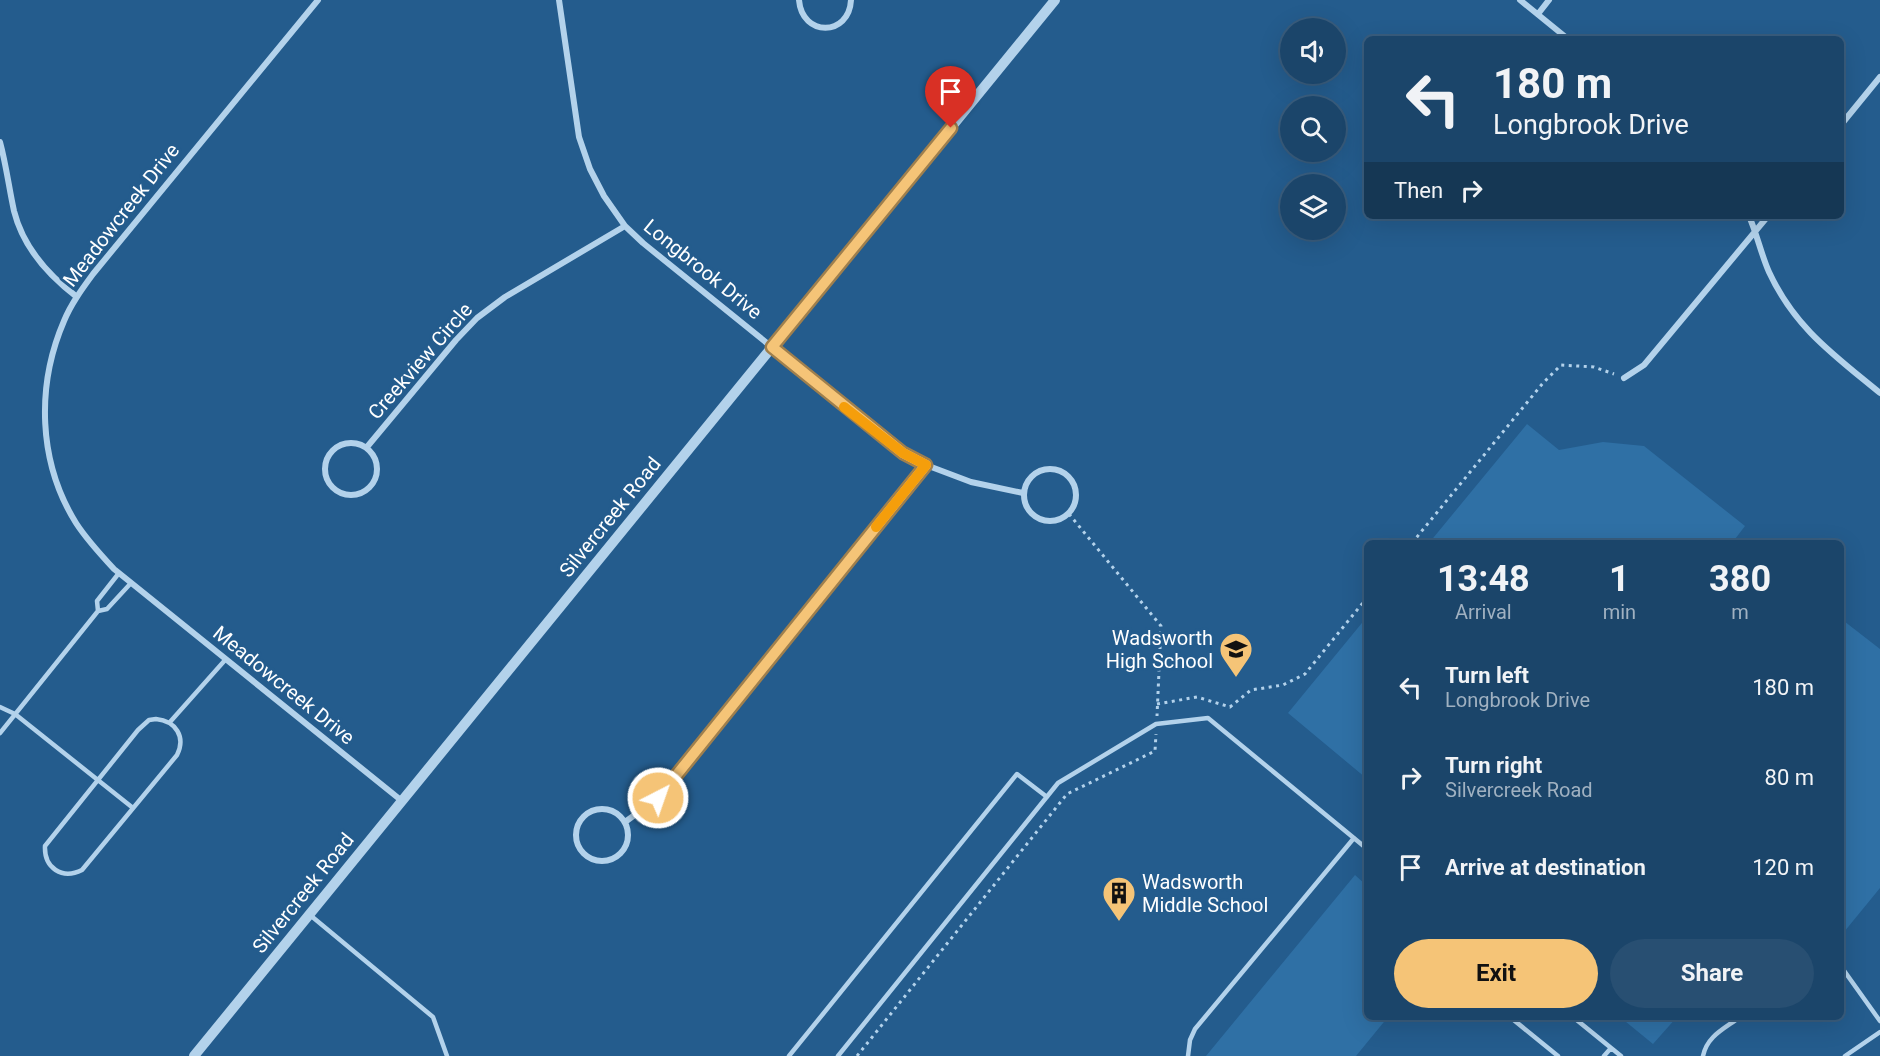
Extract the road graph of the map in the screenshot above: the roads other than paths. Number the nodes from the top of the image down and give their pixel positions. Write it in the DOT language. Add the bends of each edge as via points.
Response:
graph roads {
  1 [pos="318,0"];
  2 [pos="559,0"];
  3 [pos="799,0"];
  4 [pos="851,0"];
  5 [pos="1055,0"];
  6 [pos="1520,0"];
  7 [pos="1549,0"];
  8 [pos="1538,14"];
  9 [pos="1565,36"];
  10 [pos="1880,77"];
  11 [pos="1877,86"];
  12 [pos="1844,122"];
  13 [pos="0,142"];
  14 [pos="1750,219"];
  15 [pos="1766,219"];
  16 [pos="625,226"];
  17 [pos="1756,231"];
  18 [pos="77,297"];
  19 [pos="772,347"];
  20 [pos="1624,378"];
  21 [pos="1880,393"];
  22 [pos="367,447"];
  23 [pos="926,465"];
  24 [pos="1023,493"];
  25 [pos="119,573"];
  26 [pos="131,582"];
  27 [pos="98,611"];
  28 [pos="226,659"];
  29 [pos="0,707"];
  30 [pos="15,714"];
  31 [pos="170,722"];
  32 [pos="0,733"];
  33 [pos="97,780"];
  34 [pos="1047,797"];
  35 [pos="402,801"];
  36 [pos="133,808"];
  37 [pos="624,822"];
  38 [pos="1354,838"];
  39 [pos="1364,846"];
  40 [pos="310,914"];
  41 [pos="1844,971"];
  42 [pos="1514,1020"];
  43 [pos="1577,1020"];
  44 [pos="1736,1020"];
  45 [pos="1880,1021"];
  46 [pos="1880,1032"];
  47 [pos="1611,1048"];
  48 [pos="194,1056"];
  49 [pos="447,1056"];
  50 [pos="789,1056"];
  51 [pos="838,1056"];
  52 [pos="1188,1056"];
  53 [pos="1558,1056"];
  54 [pos="1604,1056"];
  55 [pos="1620,1056"];
  56 [pos="1703,1056"];
  57 [pos="1845,1056"];
  1 -- 18 [label="street, Meadowcreek Drive"];
  2 -- 16 [label="street, Longbrook Drive" via="579,137 599,187"];
  3 -- 4 [label="street" via="809,23 825,28 841,23 851,8"];
  5 -- 19 [label="street, Silvercreek Road"];
  6 -- 8 [label="street"];
  7 -- 8 [label="street"];
  8 -- 9 [label="street"];
  10 -- 11 [label="street"];
  11 -- 12 [label="street"];
  13 -- 18 [label="street" via="22,232 48,272"];
  14 -- 17 [label="street"];
  15 -- 17 [label="street"];
  16 -- 19 [label="street, Longbrook Drive"];
  16 -- 22 [label="street, Creekview Circle" via="505,297 477,318"];
  17 -- 20 [label="street" via="1644,365"];
  17 -- 21 [label="street" via="1769,271 1799,322"];
  18 -- 25 [label="street, Meadowcreek Drive" via="54,347 48,372 46,440 63,498 76,522 93,547"];
  19 -- 23 [label="street, Longbrook Drive" via="903,453"];
  19 -- 35 [label="street, Silvercreek Road"];
  22 -- 22 [label="street, Creekview Circle" via="352,442 330,453 325,469 337,491 354,495 375,480 377,462"];
  23 -- 24 [label="street, Longbrook Drive" via="971,482"];
  23 -- 37 [label="street" via="676,777 658,798"];
  24 -- 24 [label="street" via="1028,510 1052,521 1069,514 1077,498 1068,475 1053,468 1036,472"];
  25 -- 26 [label="street, Meadowcreek Drive"];
  25 -- 27 [label="lane" via="98,601"];
  26 -- 27 [label="lane" via="107,609"];
  26 -- 28 [label="street, Meadowcreek Drive"];
  27 -- 30 [label="lane"];
  28 -- 31 [label="lane"];
  28 -- 35 [label="street, Meadowcreek Drive"];
  29 -- 30 [label="lane"];
  30 -- 32 [label="lane"];
  30 -- 33 [label="lane"];
  31 -- 33 [label="lane" via="156,719 142,724"];
  31 -- 36 [label="lane" via="180,734 177,755"];
  33 -- 36 [label="lane"];
  33 -- 36 [label="lane" via="45,846 52,868 67,874 82,870"];
  34 -- 38 [label="lane" via="1058,783 1156,724 1208,718"];
  34 -- 50 [label="lane" via="1017,774"];
  34 -- 51 [label="lane"];
  35 -- 40 [label="street, Silvercreek Road"];
  37 -- 37 [label="street" via="619,815 604,809 588,812 575,832 580,850 594,860 612,860 625,848 628,839"];
  38 -- 39 [label="lane"];
  38 -- 52 [label="lane" via="1195,1029"];
  40 -- 48 [label="street, Silvercreek Road"];
  40 -- 49 [label="lane" via="433,1017"];
  41 -- 45 [label="lane"];
  42 -- 53 [label="lane"];
  43 -- 47 [label="lane"];
  44 -- 56 [label="lane" via="1713,1037"];
  46 -- 57 [label="lane"];
  47 -- 54 [label="lane"];
  47 -- 55 [label="lane"];
}
